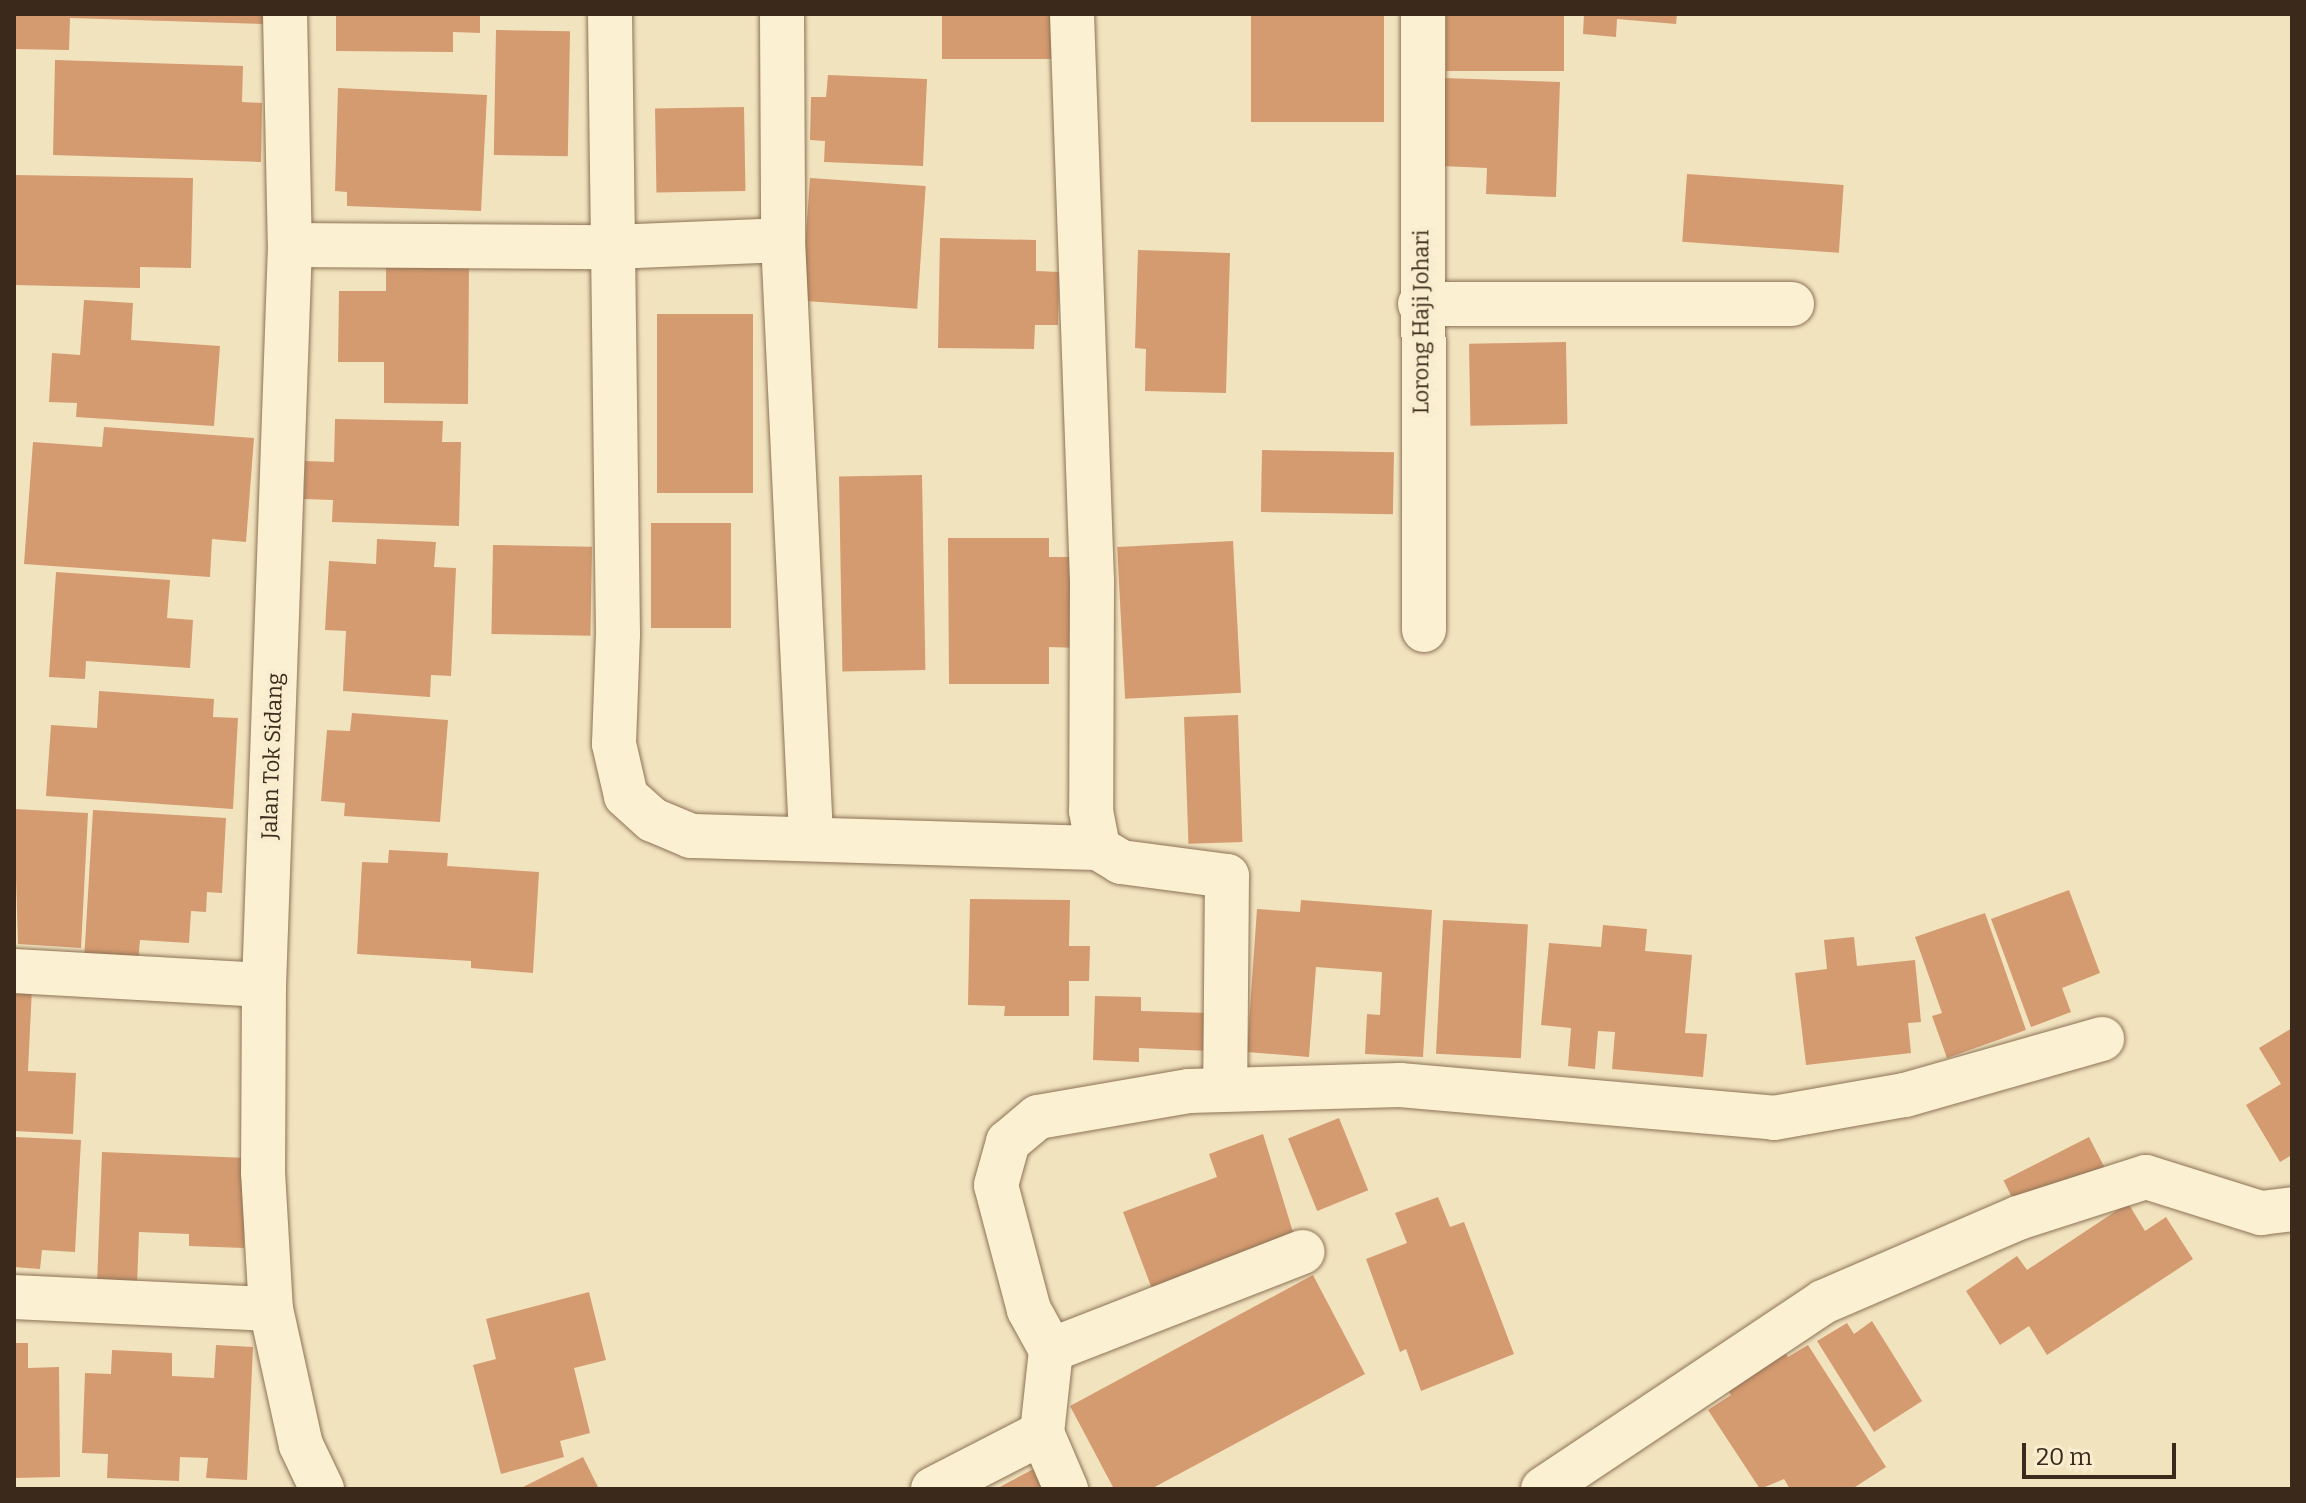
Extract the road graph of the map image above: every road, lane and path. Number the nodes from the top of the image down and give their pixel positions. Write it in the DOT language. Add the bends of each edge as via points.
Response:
graph roads {
  1 [pos="285,14"];
  2 [pos="610,14"];
  3 [pos="782,14"];
  4 [pos="1072,14"];
  5 [pos="1423,14"];
  6 [pos="783,240"];
  7 [pos="290,245"];
  8 [pos="612,247"];
  9 [pos="1420,304"];
  10 [pos="1792,304"];
  11 [pos="1424,630"];
  12 [pos="811,837"];
  13 [pos="1098,848"];
  14 [pos="14,971"];
  15 [pos="264,985"];
  16 [pos="2102,1039"];
  17 [pos="1225,1089"];
  18 [pos="2292,1209"];
  19 [pos="1303,1252"];
  20 [pos="14,1297"];
  21 [pos="271,1309"];
  22 [pos="1051,1350"];
  23 [pos="1042,1433"];
  24 [pos="322,1489"];
  25 [pos="933,1489"];
  26 [pos="1066,1489"];
  27 [pos="1543,1489"];
  1 -- 7 [label="street, Jalan Tok Sidang"];
  2 -- 8 [label="street"];
  3 -- 6 [label="street"];
  4 -- 13 [label="street" via="1092,580 1091,811"];
  5 -- 9 [label="street, Lorong Haji Johari"];
  6 -- 8 [label="street"];
  6 -- 12 [label="street"];
  7 -- 8 [label="street"];
  7 -- 15 [label="street, Jalan Tok Sidang"];
  8 -- 12 [label="street" via="618,634 614,744 626,796 653,820 691,836"];
  9 -- 10 [label="street"];
  9 -- 11 [label="street, Lorong Haji Johari"];
  12 -- 13 [label="street"];
  13 -- 17 [label="street" via="1121,862 1227,876"];
  14 -- 15 [label="street"];
  15 -- 21 [label="street, Jalan Tok Sidang" via="263,1172"];
  16 -- 17 [label="street" via="1905,1095 1774,1118 1400,1085"];
  17 -- 22 [label="street" via="1110,1101 1038,1117 1008,1142 996,1185 1029,1310"];
  18 -- 27 [label="street" via="2261,1213 2146,1177 2004,1223 1823,1302"];
  19 -- 22 [label="street"];
  20 -- 21 [label="street"];
  21 -- 24 [label="street, Jalan Tok Sidang" via="301,1445"];
  22 -- 23 [label="street"];
  23 -- 25 [label="street"];
  23 -- 26 [label="street"];
}
